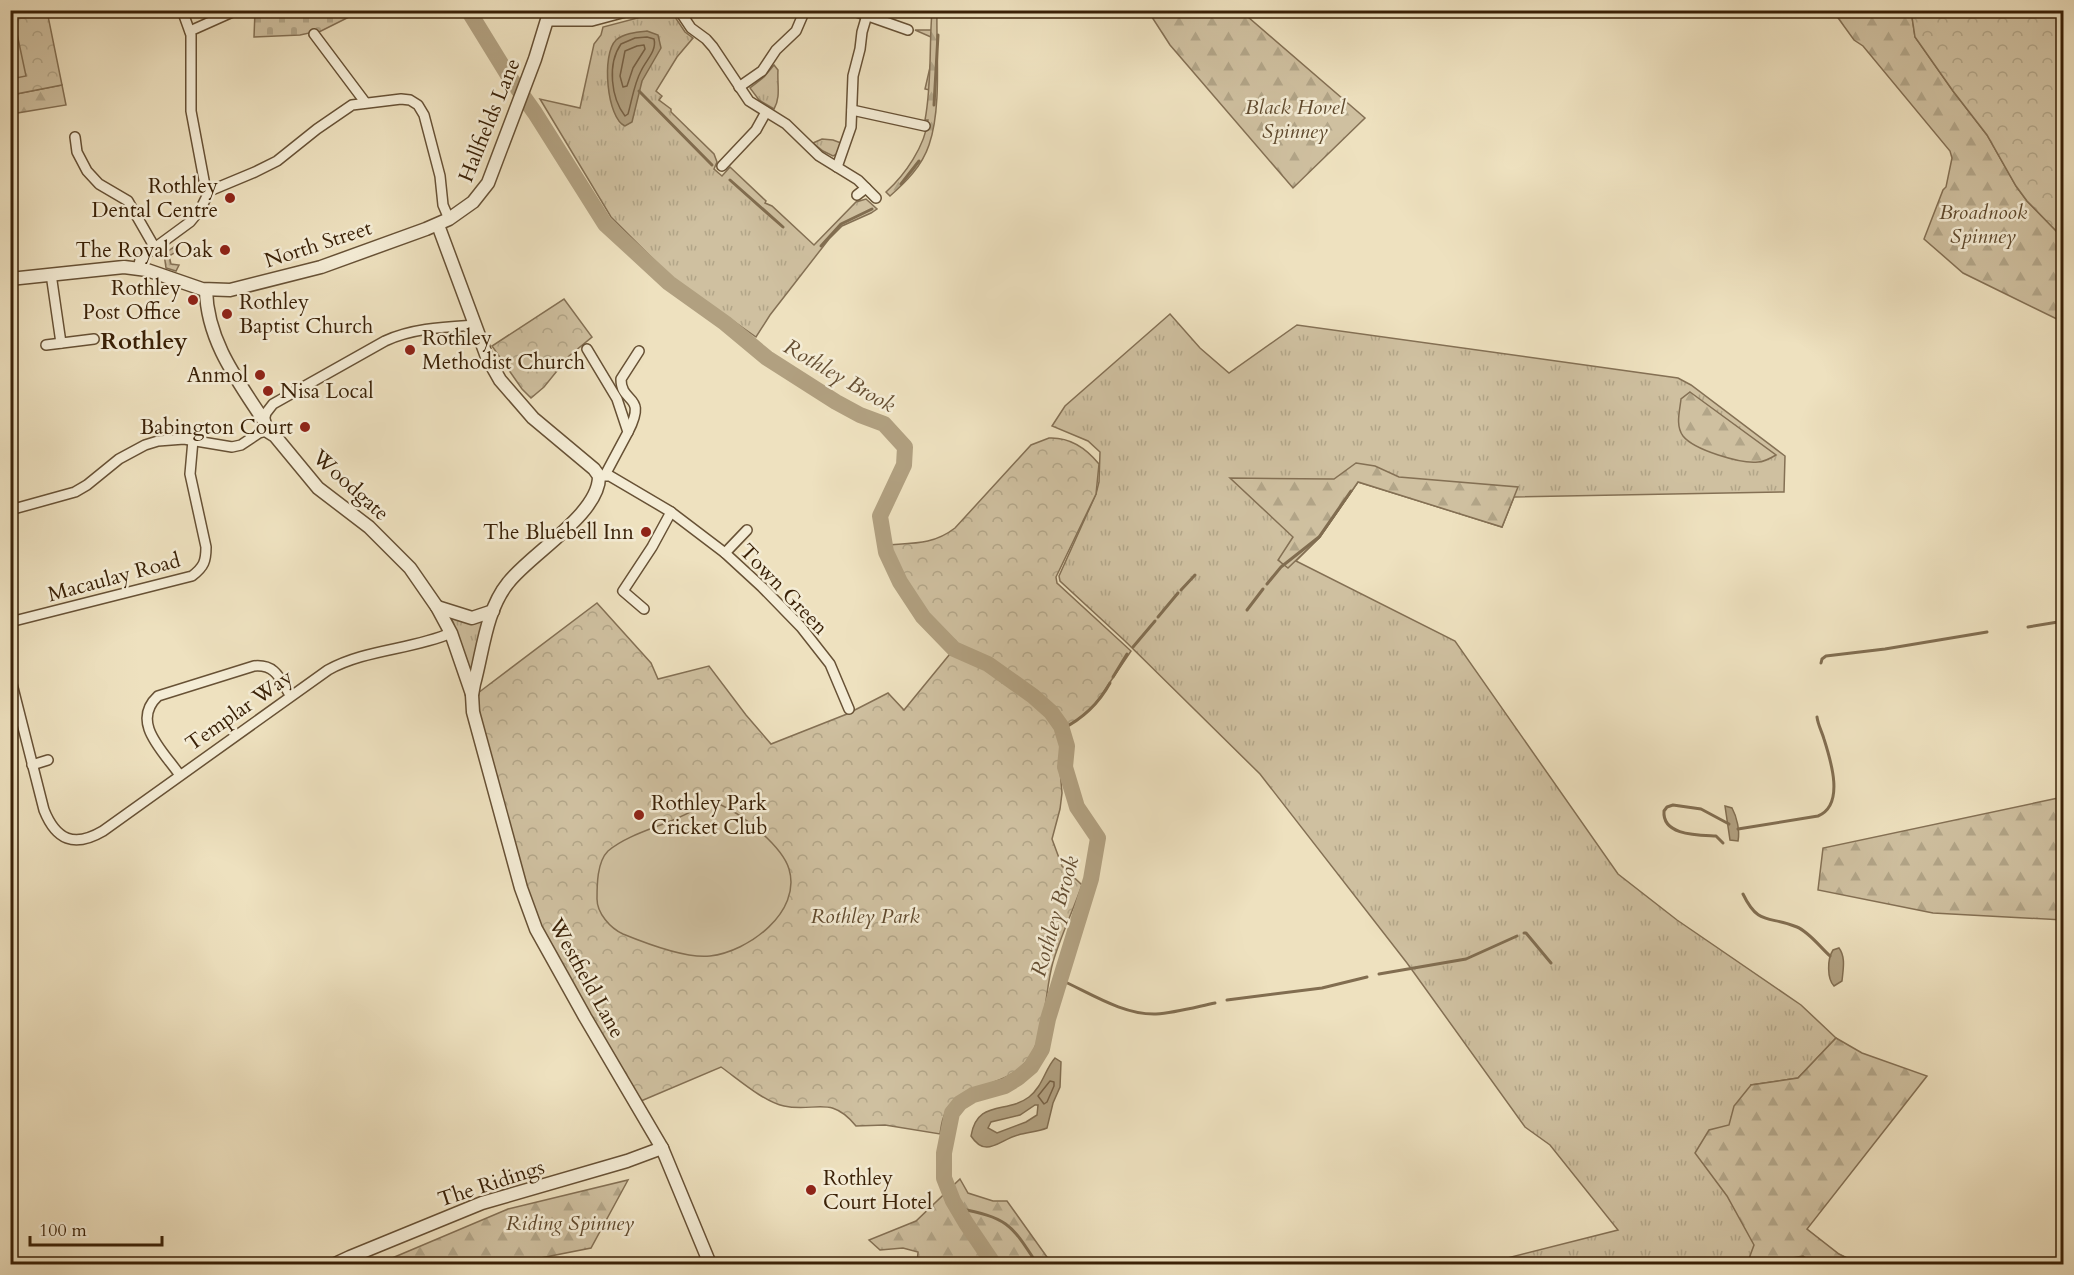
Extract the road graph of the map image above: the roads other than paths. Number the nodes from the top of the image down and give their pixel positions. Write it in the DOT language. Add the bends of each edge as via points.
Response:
graph roads {
  1 [pos="182,10"];
  2 [pos="237,10"];
  3 [pos="568,10"];
  4 [pos="633,10"];
  5 [pos="679,10"];
  6 [pos="805,10"];
  7 [pos="846,10"];
  8 [pos="891,10"];
  9 [pos="867,15"];
  10 [pos="549,16"];
  11 [pos="592,21"];
  12 [pos="888,22"];
  13 [pos="908,30"];
  14 [pos="190,31"];
  15 [pos="314,34"];
  16 [pos="739,87"];
  17 [pos="365,102"];
  18 [pos="852,110"];
  19 [pos="766,112"];
  20 [pos="925,126"];
  21 [pos="75,137"];
  22 [pos="723,161"];
  23 [pos="837,167"];
  24 [pos="866,188"];
  25 [pos="207,192"];
  26 [pos="857,195"];
  27 [pos="876,198"];
  28 [pos="444,222"];
  29 [pos="155,248"];
  30 [pos="138,268"];
  31 [pos="51,274"];
  32 [pos="10,279"];
  33 [pos="206,290"];
  34 [pos="476,325"];
  35 [pos="94,339"];
  36 [pos="61,343"];
  37 [pos="46,345"];
  38 [pos="587,349"];
  39 [pos="635,354"];
  40 [pos="266,426"];
  41 [pos="628,432"];
  42 [pos="193,440"];
  43 [pos="602,475"];
  44 [pos="10,510"];
  45 [pos="670,512"];
  46 [pos="747,530"];
  47 [pos="725,553"];
  48 [pos="437,607"];
  49 [pos="644,609"];
  50 [pos="493,611"];
  51 [pos="10,622"];
  52 [pos="451,633"];
  53 [pos="10,676"];
  54 [pos="290,695"];
  55 [pos="472,695"];
  56 [pos="849,710"];
  57 [pos="48,760"];
  58 [pos="32,765"];
  59 [pos="179,774"];
  60 [pos="662,1148"];
  61 [pos="335,1264"];
  62 [pos="710,1264"];
  1 -- 14 [label="street"];
  2 -- 14 [label="street"];
  3 -- 11 [label="street"];
  4 -- 11 [label="street"];
  5 -- 16 [label="street" via="691,28 709,42"];
  6 -- 16 [label="street" via="796,31 762,71"];
  7 -- 9 [label="street"];
  8 -- 12 [label="street"];
  9 -- 12 [label="street"];
  9 -- 18 [label="street" via="852,76"];
  10 -- 11 [label="street"];
  10 -- 28 [label="street, Hallfields Lane" via="485,188 473,202"];
  12 -- 13 [label="street"];
  14 -- 25 [label="street" via="191,111"];
  15 -- 17 [label="street"];
  16 -- 19 [label="street" via="747,99"];
  17 -- 25 [label="street" via="346,108 267,167"];
  17 -- 28 [label="street" via="401,99 421,108 440,176"];
  18 -- 20 [label="street" via="912,129"];
  18 -- 23 [label="street" via="847,141"];
  19 -- 22 [label="street" via="756,130"];
  19 -- 23 [label="street" via="793,129 814,152"];
  21 -- 29 [label="street" via="77,152 87,171 128,201"];
  23 -- 24 [label="street"];
  24 -- 26 [label="street"];
  24 -- 27 [label="street"];
  25 -- 29 [label="street" via="190,222"];
  28 -- 33 [label="street, North Street" via="280,279 230,290"];
  28 -- 34 [label="street"];
  29 -- 30 [label="street" via="142,257"];
  30 -- 31 [label="street"];
  30 -- 33 [label="street"];
  31 -- 32 [label="street"];
  31 -- 36 [label="street"];
  33 -- 40 [label="street, Woodgate" via="210,318 224,359"];
  34 -- 40 [label="street" via="427,329 385,341 273,404"];
  34 -- 43 [label="street" via="491,366 504,386 533,418"];
  35 -- 36 [label="street"];
  36 -- 37 [label="street"];
  38 -- 41 [label="street" via="617,399"];
  39 -- 41 [label="street" via="621,379 636,408"];
  40 -- 42 [label="street" via="241,445 232,447"];
  40 -- 48 [label="street, Woodgate" via="318,488 361,520 398,555"];
  41 -- 43 [label="street"];
  42 -- 44 [label="street" via="173,439 145,445 118,459 75,492"];
  42 -- 51 [label="street, Macaulay Road" via="190,474 206,547 200,570 192,576"];
  43 -- 45 [label="street, Town Green"];
  43 -- 50 [label="street" via="582,512 515,574"];
  45 -- 47 [label="street, Town Green"];
  45 -- 49 [label="street" via="623,591"];
  46 -- 47 [label="street"];
  47 -- 56 [label="street, Town Green" via="801,627 830,664"];
  48 -- 50 [label="street" via="472,618"];
  48 -- 52 [label="street, Woodgate"];
  50 -- 55 [label="street"];
  52 -- 54 [label="street, Templar Way" via="342,663"];
  52 -- 55 [label="street, Woodgate"];
  53 -- 58 [label="street"];
  54 -- 59 [label="street, Templar Way"];
  54 -- 59 [label="street" via="278,675 263,665 158,696 151,703 146,723"];
  55 -- 60 [label="street, Westfield Lane" via="491,782 531,919"];
  57 -- 58 [label="street"];
  58 -- 59 [label="street, Templar Way" via="53,830 61,837 75,840 93,837"];
  60 -- 61 [label="street, The Ridings" via="482,1203"];
  60 -- 62 [label="street, Westfield Lane"];
}
